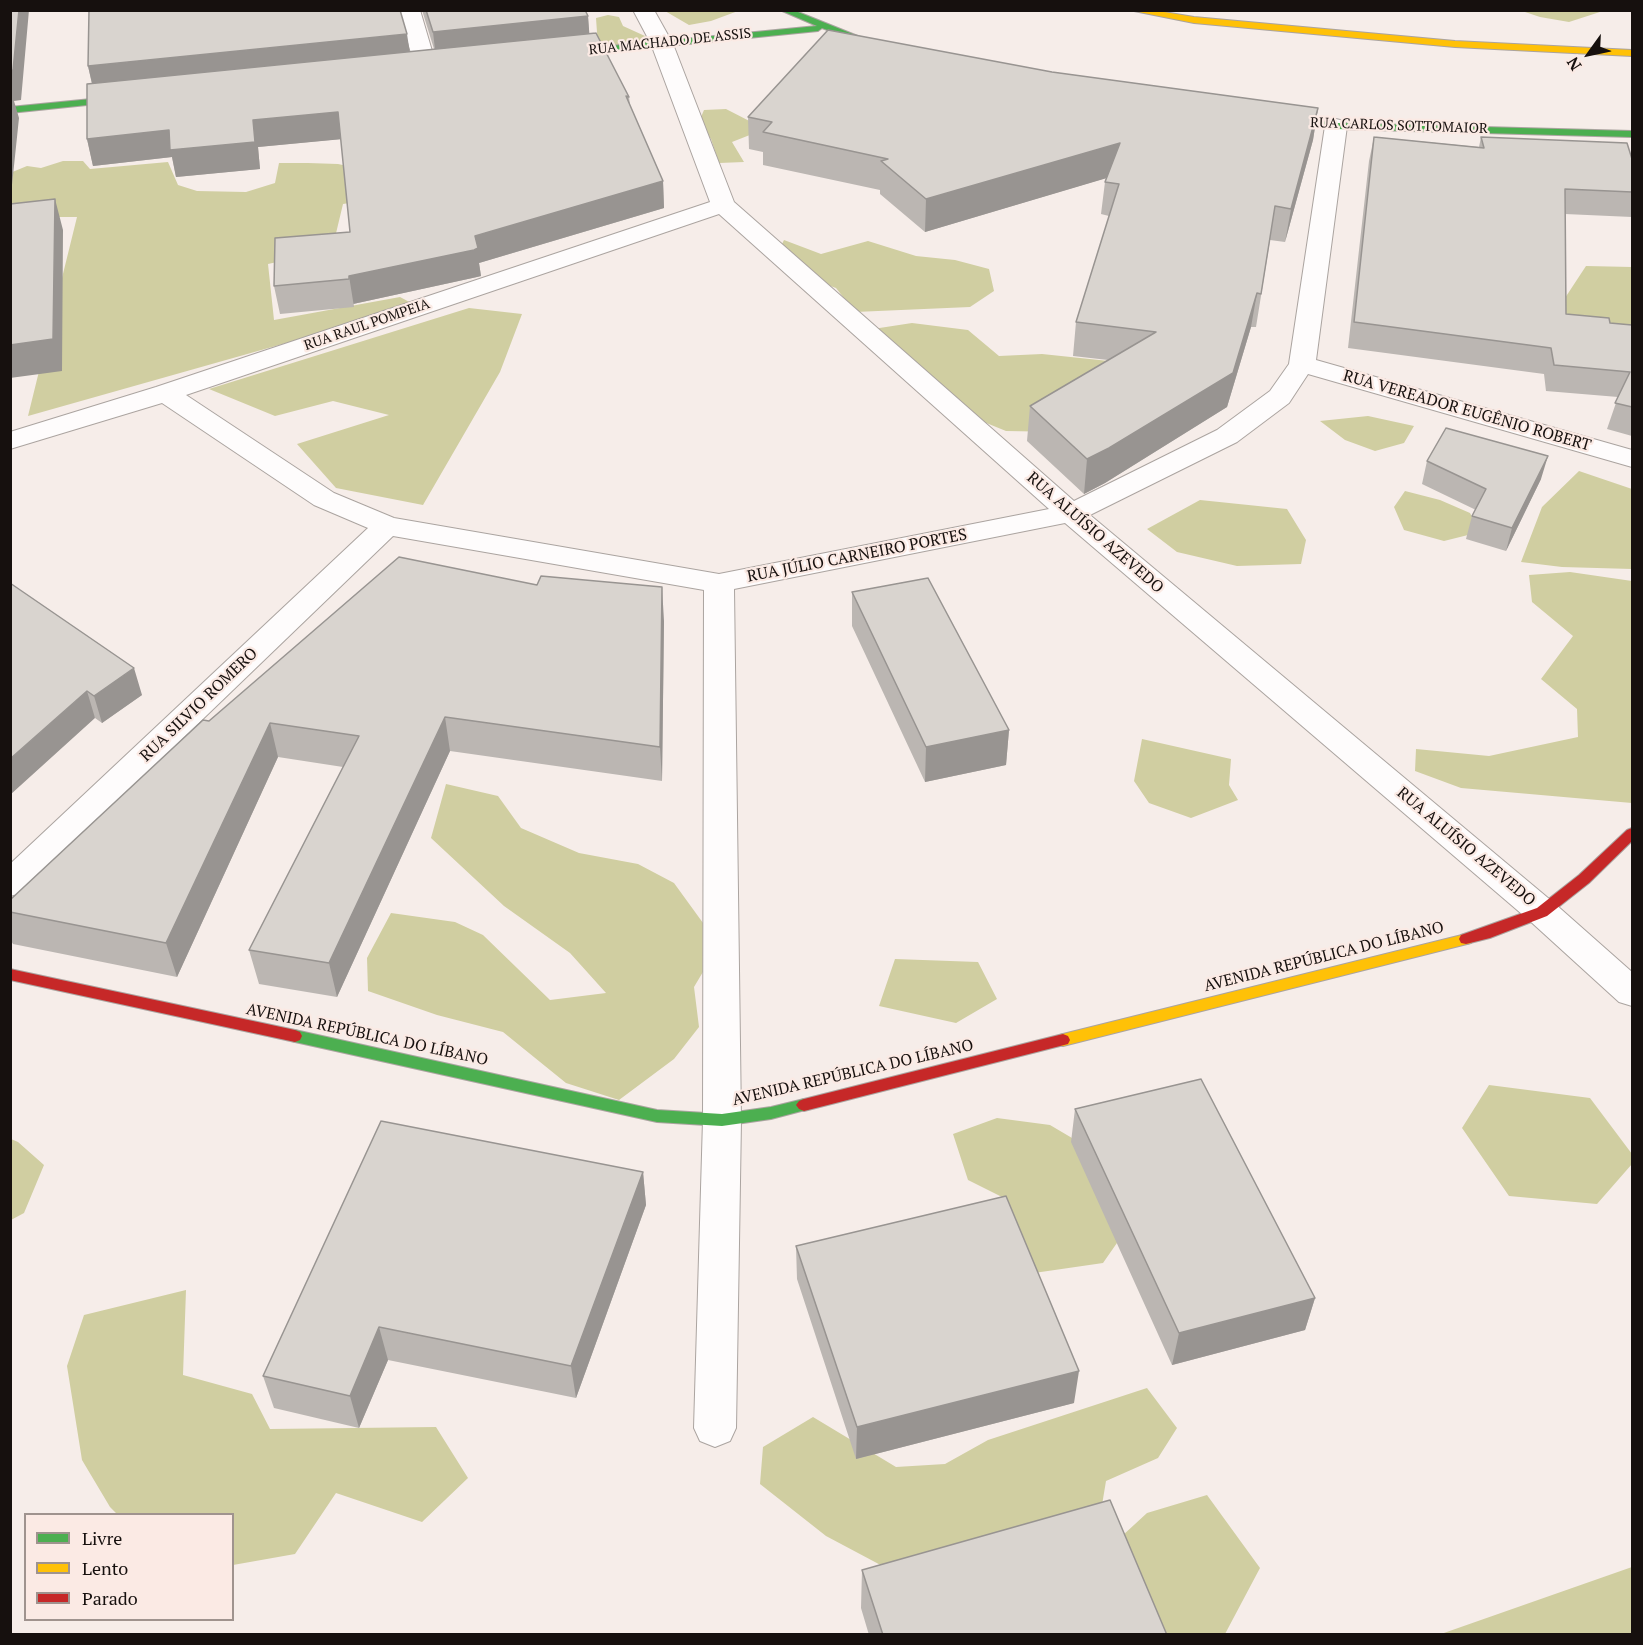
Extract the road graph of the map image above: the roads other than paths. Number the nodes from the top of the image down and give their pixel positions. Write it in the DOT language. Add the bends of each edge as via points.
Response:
graph roads {
  1 [pos="409,10"];
  2 [pos="643,10"];
  3 [pos="784,10"];
  4 [pos="1133,10"];
  5 [pos="829,27"];
  6 [pos="662,44"];
  7 [pos="1632,53"];
  8 [pos="903,55"];
  9 [pos="544,56"];
  10 [pos="426,68"];
  11 [pos="141,97"];
  12 [pos="10,110"];
  13 [pos="1254,116"];
  14 [pos="1336,126"];
  15 [pos="1632,134"];
  16 [pos="723,205"];
  17 [pos="1302,364"];
  18 [pos="165,393"];
  19 [pos="10,441"];
  20 [pos="1632,459"];
  21 [pos="1071,513"];
  22 [pos="387,526"];
  23 [pos="719,583"];
  24 [pos="1632,833"];
  25 [pos="10,884"];
  26 [pos="1542,912"];
  27 [pos="10,974"];
  28 [pos="1632,992"];
  29 [pos="722,1120"];
  30 [pos="715,1428"];
  1 -- 10 [label="street"];
  2 -- 6 [label="street, RUA ALUÍSIO AZEVEDO"];
  3 -- 5 [label="main road"];
  4 -- 7 [label="main road" via="1205,21 1455,44"];
  5 -- 6 [label="main road, RUA MACHADO DE ASSIS"];
  5 -- 8 [label="main road"];
  6 -- 9 [label="main road, RUA MACHADO DE ASSIS"];
  6 -- 16 [label="street, RUA ALUÍSIO AZEVEDO"];
  11 -- 12 [label="main road"];
  13 -- 14 [label="main road, RUA CARLOS SOTTOMAIOR"];
  14 -- 15 [label="main road, RUA CARLOS SOTTOMAIOR"];
  14 -- 17 [label="street, RUA JÚLIO CARNEIRO PORTES"];
  16 -- 18 [label="street, RUA RAUL POMPEIA"];
  16 -- 21 [label="street, RUA ALUÍSIO AZEVEDO"];
  17 -- 20 [label="street, RUA VEREADOR EUGÊNIO ROBERT"];
  17 -- 21 [label="street, RUA JÚLIO CARNEIRO PORTES" via="1280,397 1227,436"];
  18 -- 19 [label="street, RUA RAUL POMPEIA"];
  18 -- 22 [label="street, RUA JÚLIO CARNEIRO PORTES" via="324,499"];
  21 -- 23 [label="street, RUA JÚLIO CARNEIRO PORTES"];
  21 -- 26 [label="street, RUA ALUÍSIO AZEVEDO"];
  22 -- 23 [label="street, RUA JÚLIO CARNEIRO PORTES"];
  22 -- 25 [label="street, RUA SILVIO ROMERO"];
  23 -- 29 [label="street"];
  24 -- 26 [label="main road, AVENIDA REPÚBLICA DO LÍBANO"];
  26 -- 28 [label="street, RUA ALUÍSIO AZEVEDO"];
  26 -- 29 [label="main road, AVENIDA REPÚBLICA DO LÍBANO" via="1474,937 771,1113"];
  27 -- 29 [label="main road, AVENIDA REPÚBLICA DO LÍBANO" via="657,1116"];
  29 -- 30 [label="street"];
}
